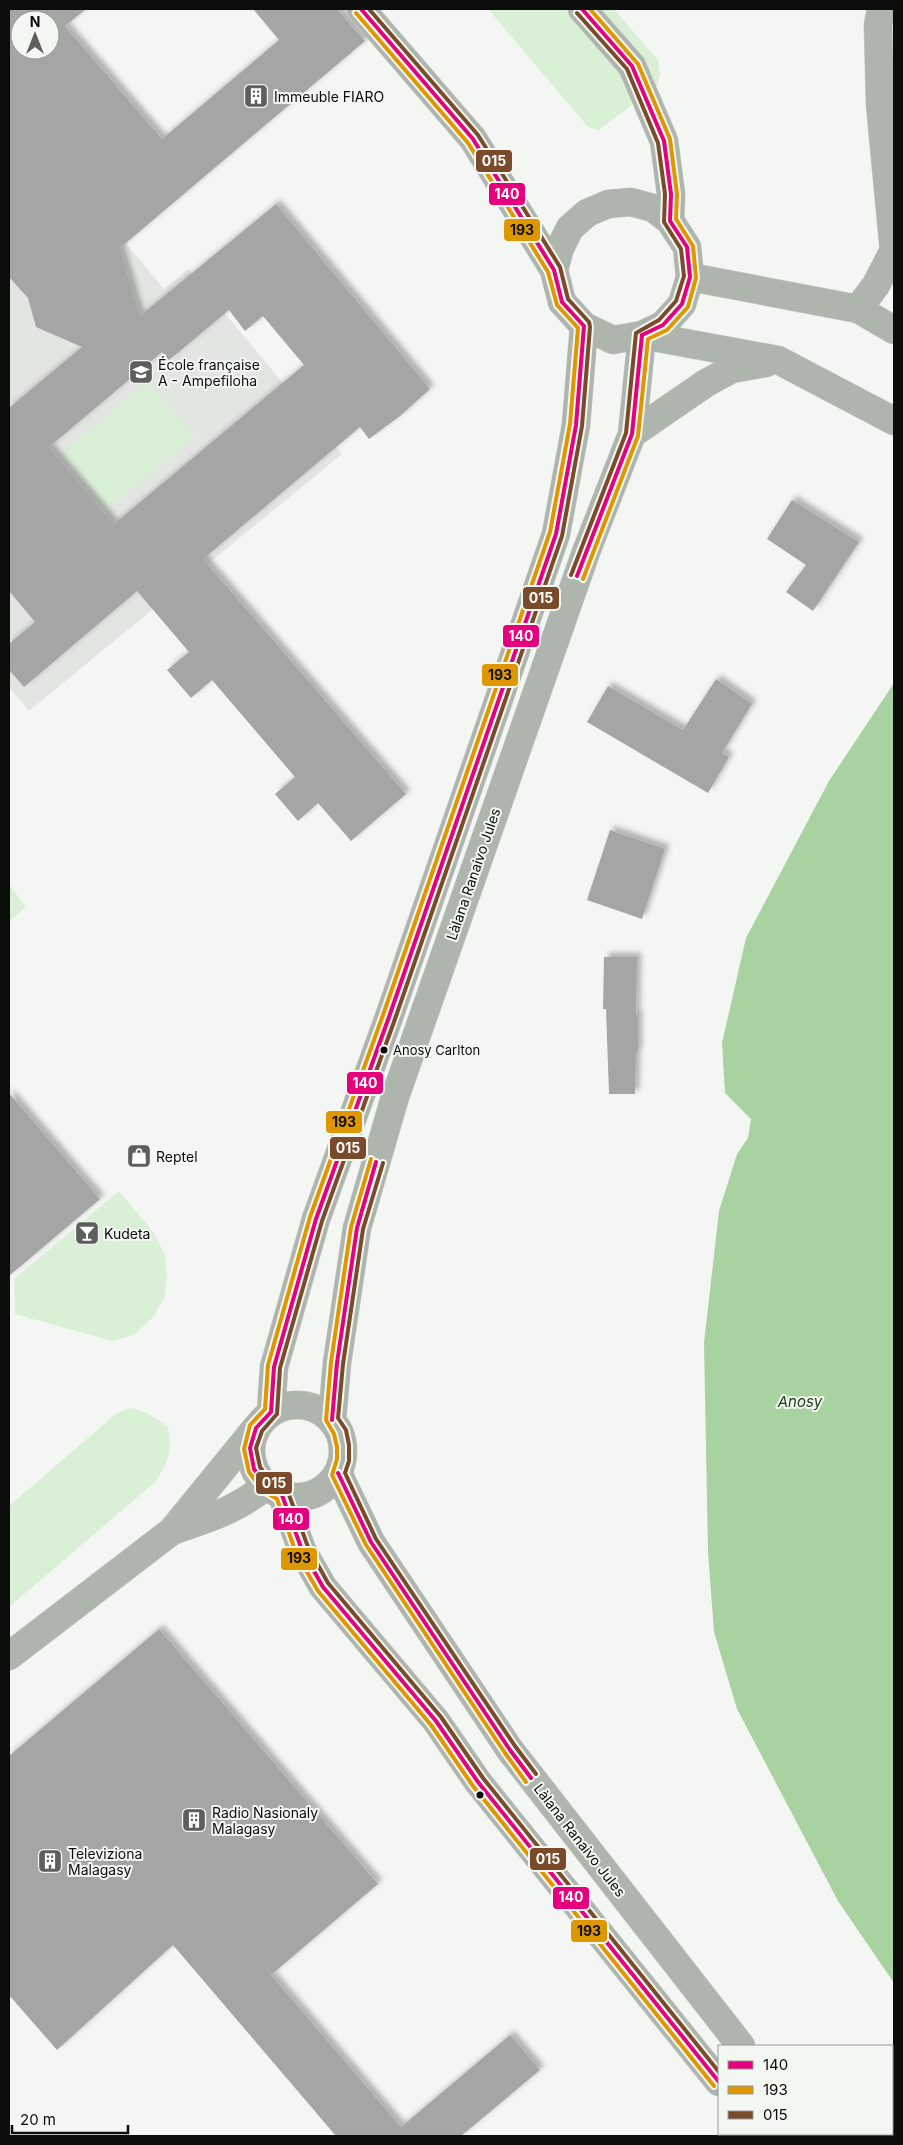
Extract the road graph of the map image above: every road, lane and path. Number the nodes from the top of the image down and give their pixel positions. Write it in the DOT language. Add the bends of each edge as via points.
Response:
graph roads {
  1 [pos="361,9"];
  2 [pos="582,9"];
  3 [pos="881,9"];
  4 [pos="670,221"];
  5 [pos="894,251"];
  6 [pos="554,270"];
  7 [pos="690,278"];
  8 [pos="858,309"];
  9 [pos="584,326"];
  10 [pos="894,330"];
  11 [pos="642,335"];
  12 [pos="778,360"];
  13 [pos="894,422"];
  14 [pos="632,434"];
  15 [pos="264,1420"];
  16 [pos="332,1420"];
  17 [pos="338,1473"];
  18 [pos="274,1491"];
  19 [pos="172,1531"];
  20 [pos="9,1656"];
  21 [pos="740,2045"];
  22 [pos="718,2081"];
  1 -- 6 [label="main road" via="473,140"];
  2 -- 4 [label="main road" via="632,66 664,141 671,194"];
  3 -- 5 [label="street" via="878,24 880,104"];
  4 -- 6 [label="main road" via="652,208 630,202 608,204 587,213 570,228"];
  4 -- 7 [label="main road" via="687,247"];
  5 -- 8 [label="street"];
  6 -- 9 [label="main road" via="562,302"];
  7 -- 8 [label="main road"];
  7 -- 11 [label="main road" via="682,304 663,325"];
  8 -- 10 [label="main road"];
  9 -- 11 [label="main road" via="613,340"];
  9 -- 15 [label="main road" via="576,425 556,534 316,1219 274,1367"];
  11 -- 12 [label="main road"];
  11 -- 14 [label="main road, Làlana Ranaivo Jules"];
  12 -- 13 [label="main road"];
  12 -- 14 [label="main road" via="732,369"];
  14 -- 16 [label="main road, Làlana Ranaivo Jules" via="586,552 395,1097 357,1228"];
  15 -- 16 [label="main road" via="286,1406 303,1405 319,1410"];
  15 -- 18 [label="main road" via="250,1448 254,1469"];
  15 -- 19 [label="street"];
  16 -- 17 [label="main road" via="340,1432 343,1446 343,1460"];
  17 -- 18 [label="main road" via="328,1486 314,1494 298,1497"];
  17 -- 21 [label="main road, Làlana Ranaivo Jules" via="372,1542 510,1750"];
  18 -- 19 [label="street"];
  18 -- 22 [label="main road" via="323,1587 436,1721 478,1782"];
  19 -- 20 [label="street"];
}
